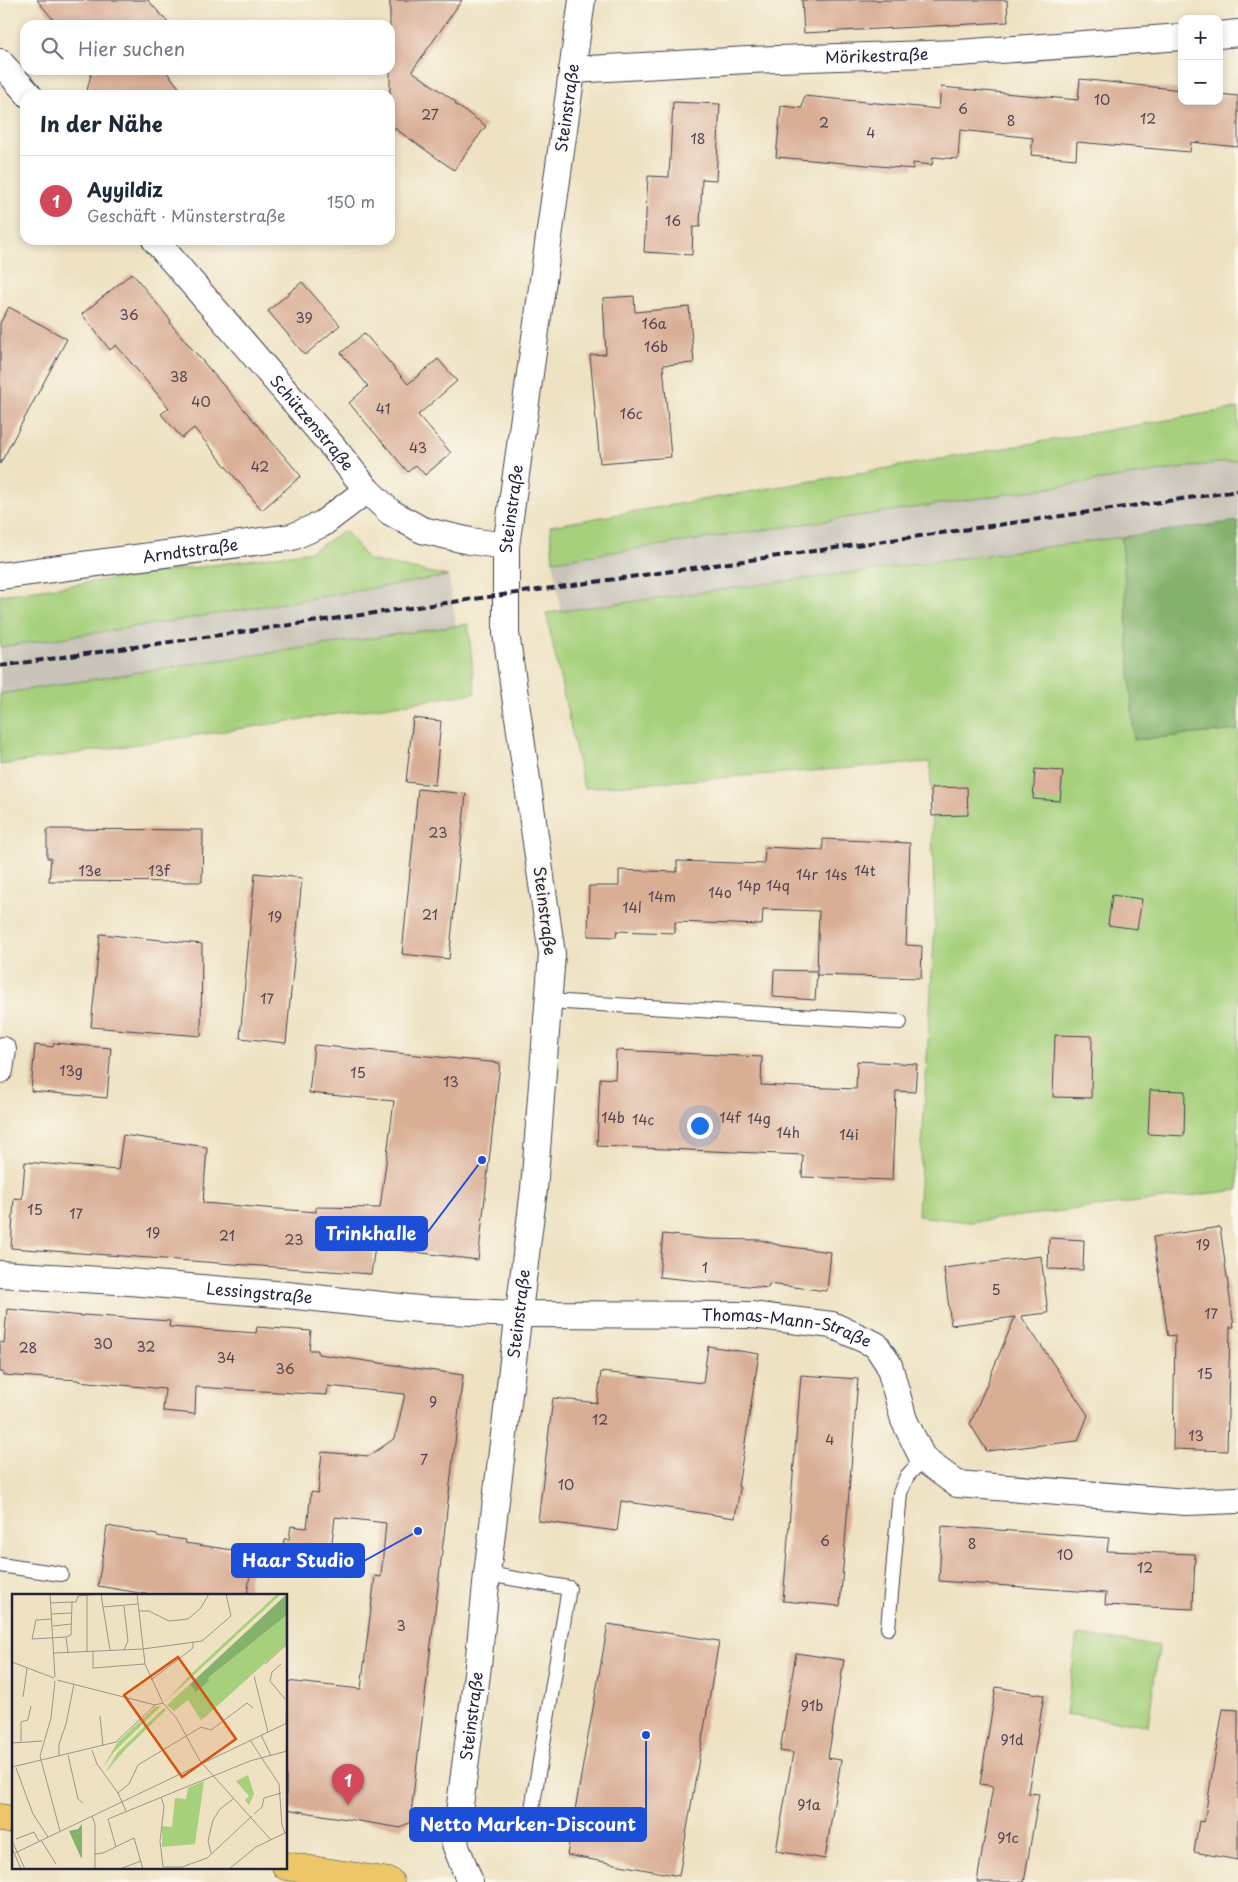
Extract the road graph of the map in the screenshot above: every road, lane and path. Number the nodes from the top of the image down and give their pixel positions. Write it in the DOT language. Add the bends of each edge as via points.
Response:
graph roads {
  1 [pos="582,0"];
  2 [pos="1238,33"];
  3 [pos="1223,35"];
  4 [pos="1178,37"];
  5 [pos="0,62"];
  6 [pos="572,70"];
  7 [pos="25,90"];
  8 [pos="159,245"];
  9 [pos="367,490"];
  10 [pos="506,546"];
  11 [pos="0,576"];
  12 [pos="548,1001"];
  13 [pos="900,1022"];
  14 [pos="0,1274"];
  15 [pos="518,1314"];
  16 [pos="923,1459"];
  17 [pos="1238,1500"];
  18 [pos="0,1565"];
  19 [pos="61,1574"];
  20 [pos="487,1574"];
  21 [pos="888,1628"];
  22 [pos="530,1821"];
  23 [pos="288,1866"];
  24 [pos="390,1882"];
  25 [pos="470,1882"];
  1 -- 6 [label="street, Steinstraße"];
  2 -- 3 [label="street"];
  4 -- 6 [label="street, Mörikestraße" via="959,53"];
  5 -- 7 [label="street"];
  6 -- 10 [label="street, Steinstraße"];
  8 -- 9 [label="street, Schützenstraße"];
  9 -- 10 [label="street, Schützenstraße" via="390,512 422,530"];
  9 -- 11 [label="street, Arndtstraße" via="322,524 292,537"];
  10 -- 12 [label="street, Steinstraße" via="506,633 552,954"];
  12 -- 13 [label="lane"];
  12 -- 15 [label="street, Steinstraße" via="534,1190"];
  14 -- 15 [label="street, Lessingstraße" via="117,1280 428,1310"];
  15 -- 16 [label="street, Thomas-Mann-Straße" via="751,1315 832,1325 876,1345 889,1365 904,1420"];
  15 -- 20 [label="street, Steinstraße"];
  16 -- 17 [label="street, Thomas-Mann-Straße" via="958,1484 1186,1502"];
  16 -- 21 [label="lane" via="907,1476 900,1493"];
  18 -- 19 [label="lane"];
  20 -- 22 [label="lane" via="569,1588"];
  20 -- 25 [label="street, Steinstraße" via="455,1844"];
  23 -- 24 [label="main road"];
}
